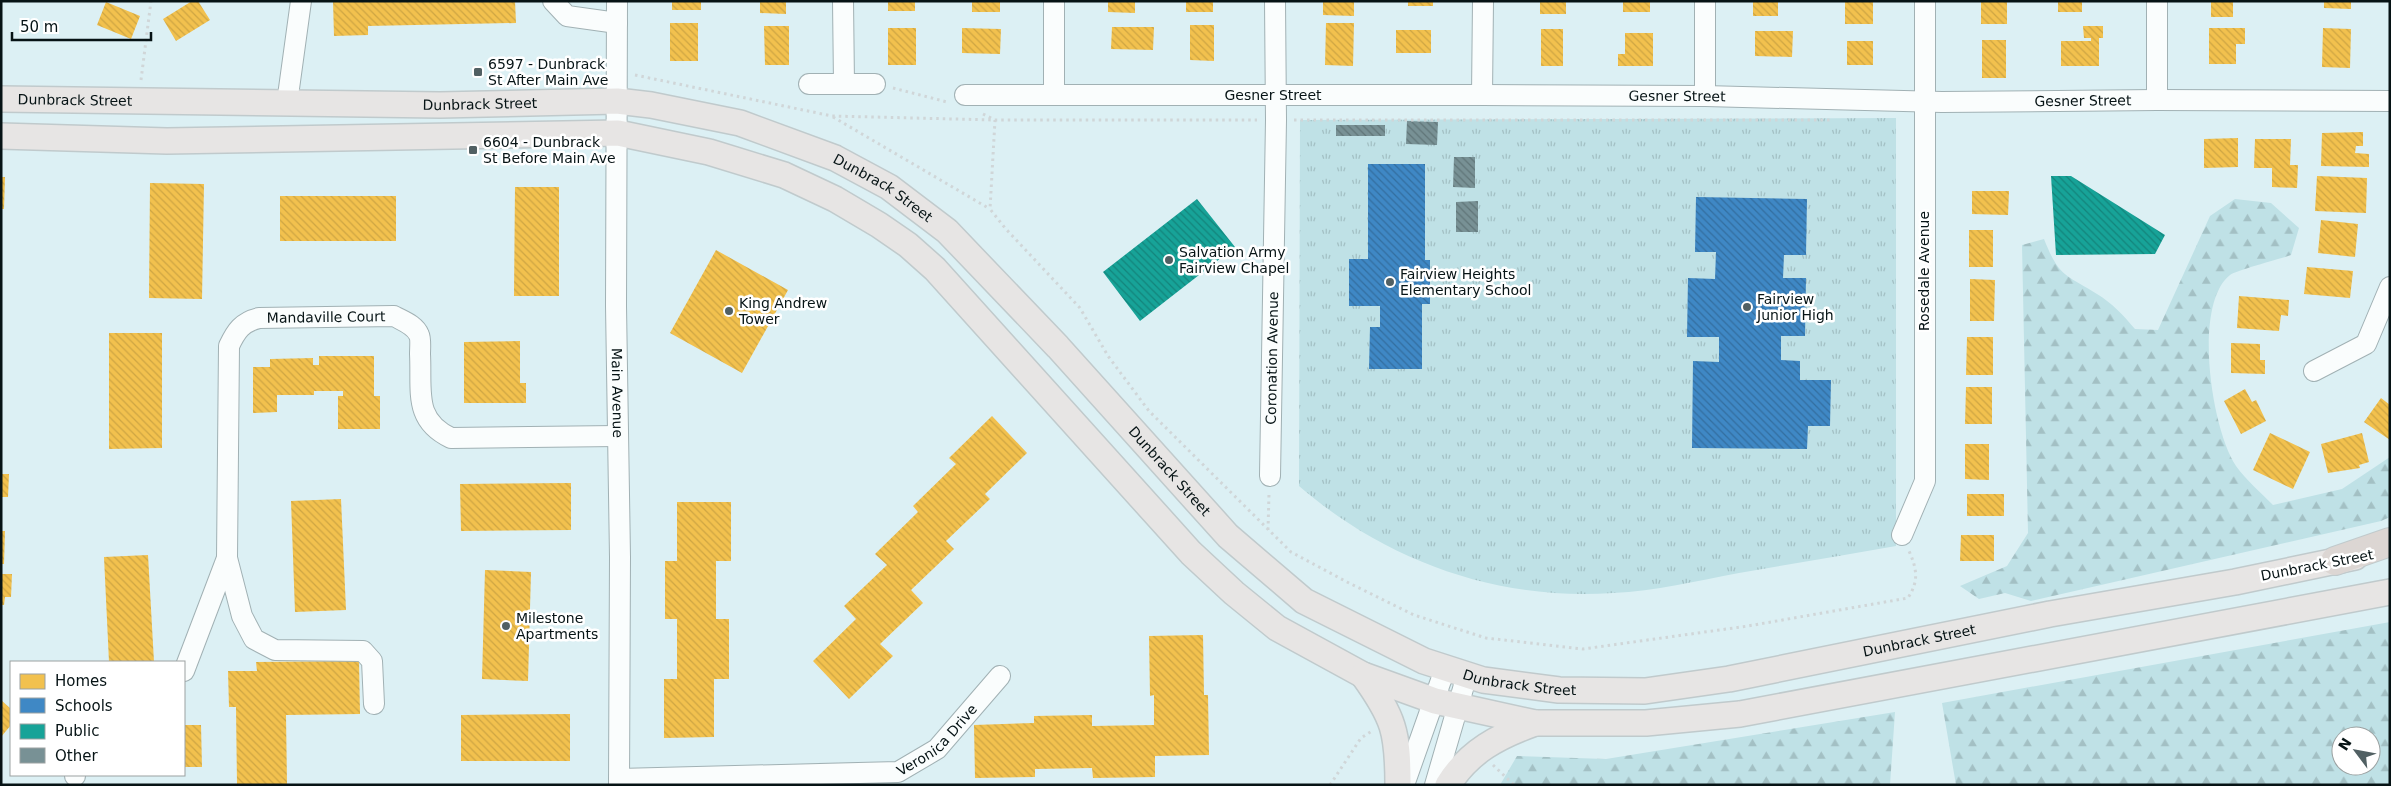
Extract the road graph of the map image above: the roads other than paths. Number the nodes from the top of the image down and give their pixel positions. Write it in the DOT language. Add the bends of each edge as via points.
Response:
graph roads {
  1 [pos="300,1"];
  2 [pos="553,1"];
  3 [pos="617,1"];
  4 [pos="843,1"];
  5 [pos="1054,1"];
  6 [pos="1275,1"];
  7 [pos="1483,1"];
  8 [pos="1705,1"];
  9 [pos="1924,1"];
  10 [pos="2157,1"];
  11 [pos="617,23"];
  12 [pos="809,84"];
  13 [pos="844,84"];
  14 [pos="875,84"];
  15 [pos="1054,94"];
  16 [pos="1482,94"];
  17 [pos="1275,96"];
  18 [pos="1705,96"];
  19 [pos="1,99"];
  20 [pos="2157,100"];
  21 [pos="617,101"];
  22 [pos="2390,101"];
  23 [pos="1924,102"];
  24 [pos="287,103"];
  25 [pos="964,103"];
  26 [pos="618,133"];
  27 [pos="1,136"];
  28 [pos="2390,287"];
  29 [pos="2314,371"];
  30 [pos="618,436"];
  31 [pos="1270,476"];
  32 [pos="1902,535"];
  33 [pos="2390,542"];
  34 [pos="2390,551"];
  35 [pos="227,558"];
  36 [pos="2335,561"];
  37 [pos="2390,592"];
  38 [pos="185,668"];
  39 [pos="1456,672"];
  40 [pos="1363,675"];
  41 [pos="1000,676"];
  42 [pos="374,704"];
  43 [pos="1446,704"];
  44 [pos="1535,722"];
  45 [pos="619,782"];
  46 [pos="1398,785"];
  47 [pos="1404,785"];
  48 [pos="1435,785"];
  49 [pos="1448,785"];
  1 -- 24 [label="street"];
  2 -- 11 [label="street" via="567,16"];
  3 -- 11 [label="street, Main Avenue"];
  4 -- 13 [label="street"];
  5 -- 15 [label="street"];
  6 -- 17 [label="street, Coronation Avenue"];
  7 -- 16 [label="street"];
  8 -- 18 [label="street"];
  9 -- 23 [label="street, Rosedale Avenue"];
  10 -- 20 [label="street"];
  11 -- 21 [label="street, Main Avenue"];
  12 -- 13 [label="street"];
  13 -- 14 [label="street"];
  15 -- 17 [label="street, Gesner Street"];
  15 -- 25 [label="street, Gesner Street"];
  16 -- 17 [label="street, Gesner Street"];
  16 -- 18 [label="street, Gesner Street"];
  17 -- 31 [label="street, Coronation Avenue"];
  18 -- 23 [label="street, Gesner Street"];
  19 -- 24 [label="main road, Dunbrack Street"];
  20 -- 22 [label="street, Gesner Street"];
  20 -- 23 [label="street, Gesner Street"];
  21 -- 24 [label="main road, Dunbrack Street" via="440,106"];
  21 -- 26 [label="street, Main Avenue"];
  21 -- 39 [label="main road, Dunbrack Street" via="740,123 835,158 889,187 946,231 980,265 1228,536 1304,601 1377,639"];
  23 -- 32 [label="street, Rosedale Avenue" via="1925,481"];
  26 -- 27 [label="main road" via="167,140"];
  26 -- 30 [label="street, Main Avenue"];
  26 -- 40 [label="main road" via="709,152 784,175 835,199 908,245 935,269 1191,553 1277,628"];
  28 -- 29 [label="street" via="2366,344"];
  30 -- 35 [label="street, Mandaville Court" via="451,438 432,427 423,413 420,335 410,324 394,316 258,318 247,321 236,331 228,346"];
  30 -- 45 [label="street, Main Avenue"];
  33 -- 36 [label="highway"];
  34 -- 36 [label="main road, Dunbrack Street"];
  35 -- 38 [label="street"];
  35 -- 42 [label="street" via="242,616 254,639 275,650 363,651 372,661"];
  36 -- 39 [label="main road, Dunbrack Street" via="1729,679 1645,691 1559,690 1512,685"];
  37 -- 44 [label="main road" via="1740,714 1646,723"];
  39 -- 43 [label="street"];
  40 -- 43 [label="main road"];
  40 -- 46 [label="main road" via="1383,702 1392,723 1398,746"];
  41 -- 45 [label="street, Veronica Drive" via="937,748 898,772"];
  43 -- 44 [label="main road"];
  43 -- 47 [label="street"];
  43 -- 48 [label="street"];
  44 -- 49 [label="main road" via="1491,741 1464,762"];
}
